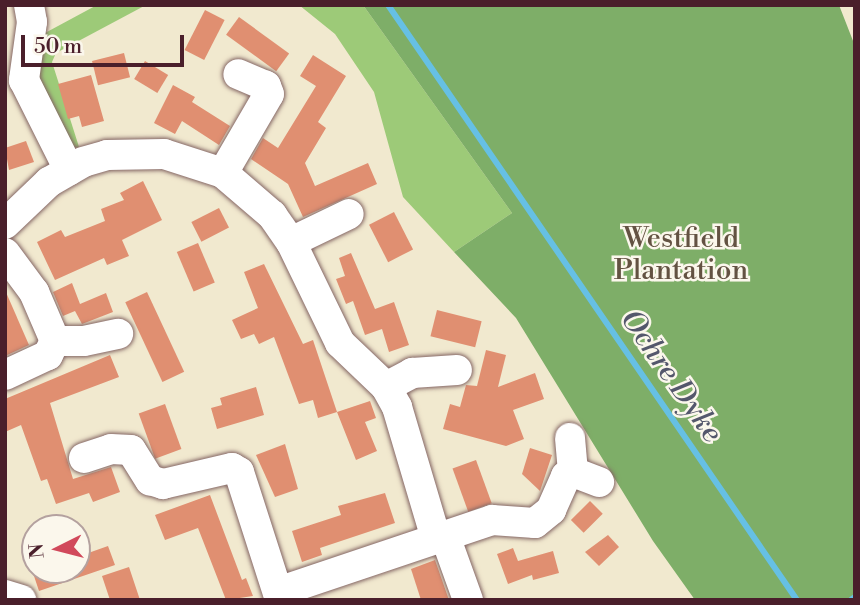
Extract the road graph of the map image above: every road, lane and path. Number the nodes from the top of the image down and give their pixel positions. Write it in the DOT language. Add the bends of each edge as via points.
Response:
graph roads {
  1 [pos="29,5"];
  2 [pos="238,74"];
  3 [pos="69,170"];
  4 [pos="223,173"];
  5 [pos="349,215"];
  6 [pos="5,224"];
  7 [pos="291,242"];
  8 [pos="5,253"];
  9 [pos="118,334"];
  10 [pos="55,341"];
  11 [pos="457,370"];
  12 [pos="5,375"];
  13 [pos="386,387"];
  14 [pos="570,438"];
  15 [pos="84,458"];
  16 [pos="440,537"];
  17 [pos="5,595"];
  18 [pos="279,596"];
  19 [pos="21,600"];
  20 [pos="468,600"];
  1 -- 3 [label="street" via="32,22 24,80"];
  2 -- 4 [label="street" via="266,86 269,94"];
  3 -- 4 [label="street" via="107,155 164,153"];
  3 -- 6 [label="street"];
  4 -- 7 [label="street" via="272,215"];
  5 -- 7 [label="street"];
  7 -- 13 [label="street" via="340,343"];
  8 -- 10 [label="street" via="34,292"];
  9 -- 10 [label="street"];
  10 -- 12 [label="street" via="48,355"];
  11 -- 13 [label="street" via="412,373"];
  13 -- 16 [label="street" via="397,407"];
  14 -- 16 [label="street" via="586,477 561,483 551,510 536,523 492,520"];
  15 -- 18 [label="street" via="111,449 131,450 150,480 163,484 232,468 239,472"];
  16 -- 18 [label="street"];
  16 -- 20 [label="street"];
  17 -- 19 [label="street"];
}
